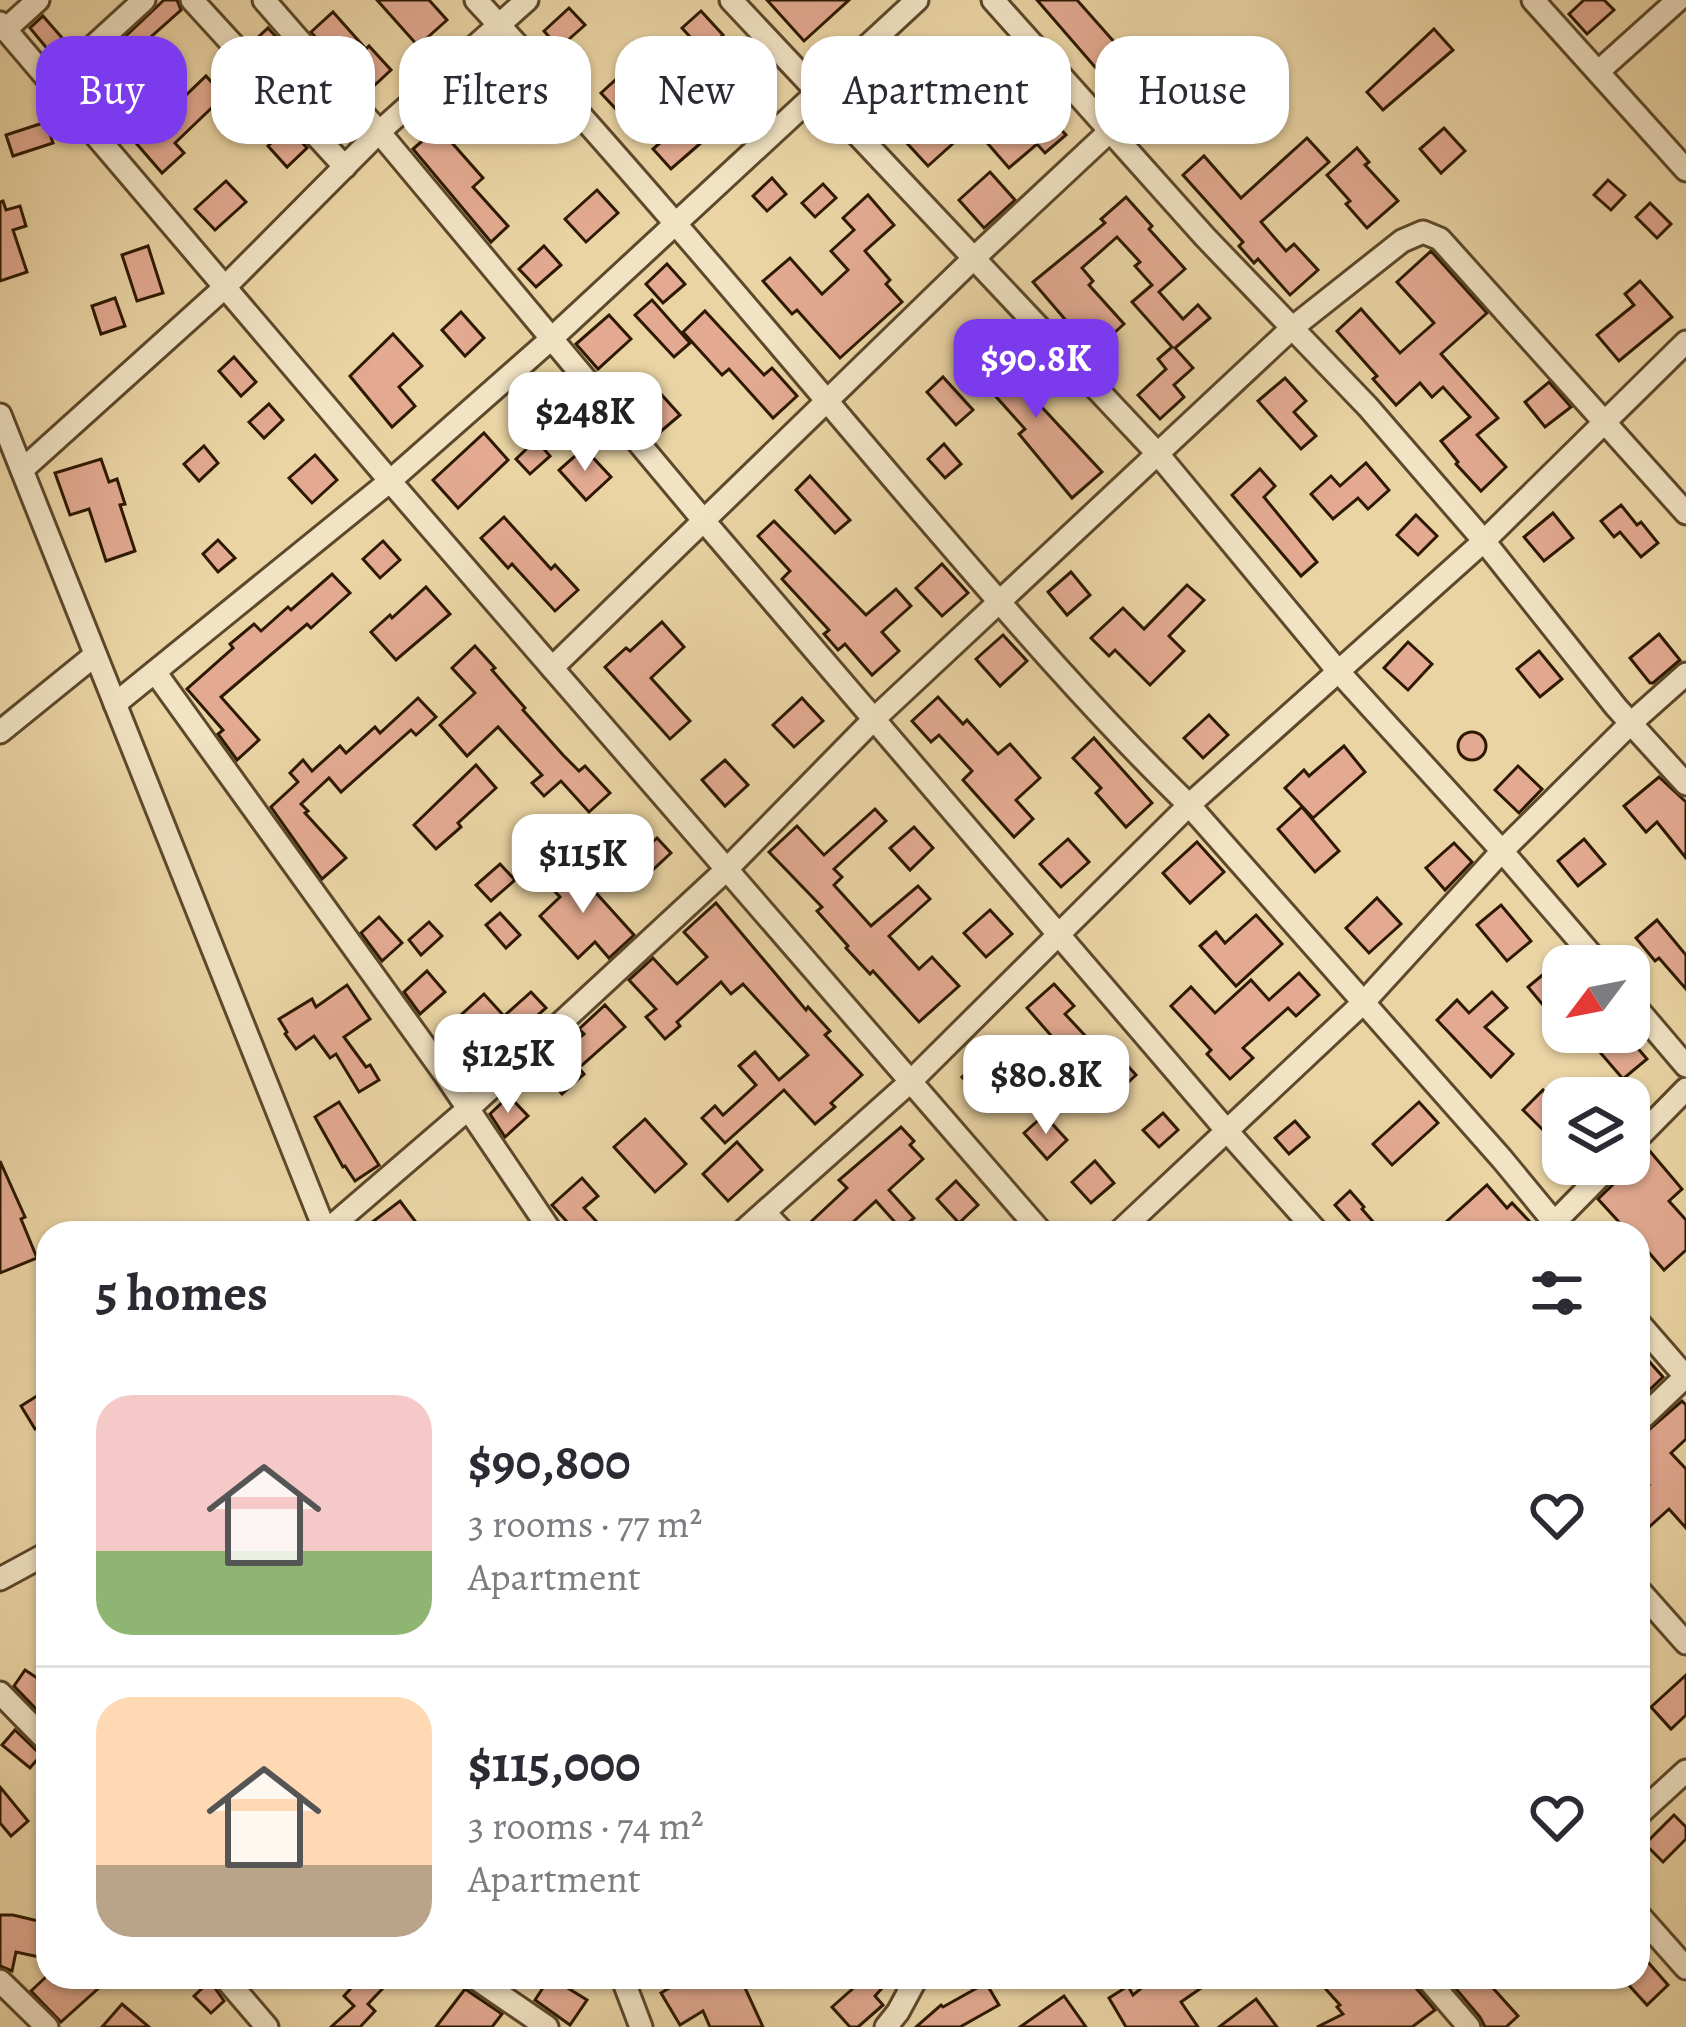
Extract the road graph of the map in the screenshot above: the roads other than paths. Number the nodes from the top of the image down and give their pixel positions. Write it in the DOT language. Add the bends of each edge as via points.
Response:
graph roads {
  1 [pos="38,0"];
  2 [pos="144,0"];
  3 [pos="192,0"];
  4 [pos="264,0"];
  5 [pos="476,0"];
  6 [pos="527,0"];
  7 [pos="731,0"];
  8 [pos="917,0"];
  9 [pos="993,0"];
  10 [pos="1533,0"];
  11 [pos="1678,0"];
  12 [pos="499,25"];
  13 [pos="3,27"];
  14 [pos="105,36"];
  15 [pos="879,36"];
  16 [pos="36,67"];
  17 [pos="1599,71"];
  18 [pos="801,75"];
  19 [pos="801,109"];
  20 [pos="1095,113"];
  21 [pos="380,132"];
  22 [pos="101,144"];
  23 [pos="866,144"];
  24 [pos="1095,144"];
  25 [pos="1122,144"];
  26 [pos="345,167"];
  27 [pos="1686,170"];
  28 [pos="676,224"];
  29 [pos="974,259"];
  30 [pos="224,288"];
  31 [pos="1292,328"];
  32 [pos="551,339"];
  33 [pos="1686,342"];
  34 [pos="827,402"];
  35 [pos="0,415"];
  36 [pos="1602,422"];
  37 [pos="6,446"];
  38 [pos="1157,453"];
  39 [pos="22,470"];
  40 [pos="390,481"];
  41 [pos="1686,514"];
  42 [pos="704,521"];
  43 [pos="1484,541"];
  44 [pos="998,601"];
  45 [pos="95,655"];
  46 [pos="551,668"];
  47 [pos="1338,671"];
  48 [pos="155,672"];
  49 [pos="1686,674"];
  50 [pos="115,704"];
  51 [pos="874,719"];
  52 [pos="1631,723"];
  53 [pos="0,732"];
  54 [pos="1686,784"];
  55 [pos="1189,805"];
  56 [pos="1502,851"];
  57 [pos="726,870"];
  58 [pos="1059,935"];
  59 [pos="1582,945"];
  60 [pos="1364,1002"];
  61 [pos="1650,1024"];
  62 [pos="1686,1066"];
  63 [pos="910,1082"];
  64 [pos="1686,1089"];
  65 [pos="468,1109"];
  66 [pos="1650,1126"];
  67 [pos="1227,1131"];
  68 [pos="1594,1185"];
  69 [pos="765,1213"];
  70 [pos="321,1221"];
  71 [pos="340,1221"];
  72 [pos="544,1221"];
  73 [pos="755,1221"];
  74 [pos="773,1221"];
  75 [pos="1032,1221"];
  76 [pos="1131,1221"];
  77 [pos="1307,1221"];
  78 [pos="1546,1221"];
  79 [pos="1562,1221"];
  80 [pos="1650,1336"];
  81 [pos="1686,1377"];
  82 [pos="1650,1411"];
  83 [pos="36,1560"];
  84 [pos="0,1579"];
  85 [pos="1650,1602"];
  86 [pos="1686,1643"];
  87 [pos="0,1694"];
  88 [pos="36,1730"];
  89 [pos="1686,1771"];
  90 [pos="1650,1804"];
  91 [pos="1650,1928"];
  92 [pos="1686,1968"];
  93 [pos="0,1982"];
  94 [pos="234,1989"];
  95 [pos="489,1989"];
  96 [pos="626,1989"];
  97 [pos="910,1989"];
  98 [pos="1436,1989"];
  99 [pos="531,2023"];
  100 [pos="47,2027"];
  101 [pos="267,2027"];
  102 [pos="640,2027"];
  103 [pos="886,2027"];
  104 [pos="1469,2027"];
  1 -- 13 [label="street"];
  2 -- 14 [label="street"];
  3 -- 26 [label="street"];
  4 -- 21 [label="street"];
  5 -- 12 [label="street"];
  6 -- 12 [label="street"];
  7 -- 18 [label="street"];
  8 -- 15 [label="street"];
  9 -- 20 [label="street"];
  10 -- 17 [label="street"];
  11 -- 17 [label="street"];
  12 -- 21 [label="street"];
  12 -- 28 [label="street"];
  13 -- 16 [label="street"];
  17 -- 27 [label="street"];
  19 -- 28 [label="street"];
  21 -- 26 [label="street"];
  21 -- 32 [label="street"];
  22 -- 30 [label="street"];
  23 -- 29 [label="street"];
  24 -- 29 [label="street"];
  25 -- 31 [label="street"];
  26 -- 30 [label="street"];
  28 -- 32 [label="street"];
  28 -- 34 [label="street"];
  29 -- 34 [label="street"];
  29 -- 38 [label="street"];
  30 -- 39 [label="street"];
  30 -- 40 [label="street"];
  31 -- 36 [label="street" via="1423,232 1440,239"];
  31 -- 38 [label="street"];
  31 -- 43 [label="street"];
  32 -- 40 [label="street"];
  32 -- 42 [label="street"];
  33 -- 36 [label="street"];
  34 -- 42 [label="street"];
  34 -- 44 [label="street"];
  35 -- 37 [label="street"];
  36 -- 41 [label="street"];
  36 -- 43 [label="street"];
  37 -- 39 [label="street"];
  38 -- 44 [label="street"];
  38 -- 47 [label="street"];
  39 -- 45 [label="street"];
  40 -- 46 [label="street"];
  40 -- 48 [label="street"];
  42 -- 46 [label="street"];
  42 -- 51 [label="street"];
  43 -- 47 [label="street"];
  43 -- 52 [label="street"];
  44 -- 51 [label="street"];
  44 -- 55 [label="street"];
  45 -- 50 [label="street"];
  45 -- 53 [label="street"];
  46 -- 57 [label="street"];
  47 -- 55 [label="street"];
  47 -- 56 [label="street"];
  48 -- 50 [label="street"];
  48 -- 65 [label="street"];
  49 -- 52 [label="street"];
  50 -- 70 [label="street"];
  51 -- 57 [label="street"];
  51 -- 58 [label="street"];
  52 -- 54 [label="street"];
  52 -- 56 [label="street"];
  55 -- 58 [label="street"];
  55 -- 60 [label="street"];
  56 -- 59 [label="street"];
  56 -- 60 [label="street"];
  57 -- 63 [label="street"];
  57 -- 65 [label="street"];
  58 -- 63 [label="street"];
  58 -- 67 [label="street"];
  60 -- 67 [label="street"];
  60 -- 78 [label="street"];
  61 -- 62 [label="street"];
  63 -- 69 [label="street"];
  63 -- 75 [label="street"];
  64 -- 66 [label="street"];
  65 -- 71 [label="street"];
  65 -- 72 [label="street"];
  67 -- 76 [label="street"];
  67 -- 77 [label="street"];
  68 -- 79 [label="street"];
  69 -- 73 [label="street"];
  69 -- 74 [label="street"];
  80 -- 81 [label="street"];
  81 -- 82 [label="street"];
  83 -- 84 [label="street"];
  85 -- 86 [label="street"];
  87 -- 88 [label="street"];
  89 -- 90 [label="street"];
  91 -- 92 [label="street"];
  93 -- 100 [label="street"];
  94 -- 101 [label="street"];
  95 -- 99 [label="street"];
  96 -- 102 [label="street"];
  97 -- 103 [label="street"];
  98 -- 104 [label="street"];
}
